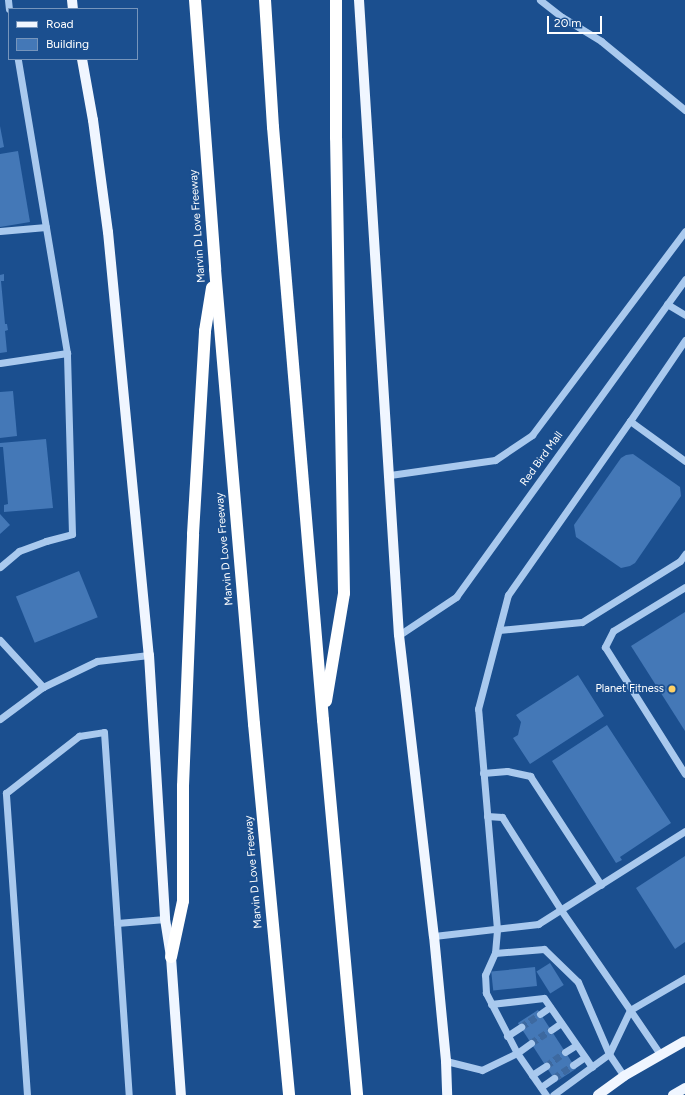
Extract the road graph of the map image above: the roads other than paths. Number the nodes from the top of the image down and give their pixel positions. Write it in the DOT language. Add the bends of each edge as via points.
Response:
graph roads {
  1 [pos="195,0"];
  2 [pos="265,0"];
  3 [pos="336,0"];
  4 [pos="360,0"];
  5 [pos="540,0"];
  6 [pos="18,60"];
  7 [pos="82,60"];
  8 [pos="685,110"];
  9 [pos="46,227"];
  10 [pos="0,231"];
  11 [pos="685,231"];
  12 [pos="214,269"];
  13 [pos="685,279"];
  14 [pos="667,304"];
  15 [pos="685,315"];
  16 [pos="685,340"];
  17 [pos="67,353"];
  18 [pos="0,363"];
  19 [pos="630,421"];
  20 [pos="685,461"];
  21 [pos="390,475"];
  22 [pos="685,554"];
  23 [pos="0,567"];
  24 [pos="685,587"];
  25 [pos="499,630"];
  26 [pos="399,635"];
  27 [pos="0,640"];
  28 [pos="148,655"];
  29 [pos="44,687"];
  30 [pos="0,719"];
  31 [pos="323,720"];
  32 [pos="483,773"];
  33 [pos="685,774"];
  34 [pos="487,816"];
  35 [pos="685,831"];
  36 [pos="601,886"];
  37 [pos="561,910"];
  38 [pos="165,919"];
  39 [pos="117,923"];
  40 [pos="497,929"];
  41 [pos="434,936"];
  42 [pos="495,953"];
  43 [pos="171,957"];
  44 [pos="685,978"];
  45 [pos="491,1004"];
  46 [pos="550,1007"];
  47 [pos="630,1010"];
  48 [pos="540,1014"];
  49 [pos="561,1023"];
  50 [pos="521,1027"];
  51 [pos="551,1030"];
  52 [pos="507,1036"];
  53 [pos="685,1041"];
  54 [pos="531,1043"];
  55 [pos="576,1045"];
  56 [pos="565,1052"];
  57 [pos="517,1053"];
  58 [pos="609,1054"];
  59 [pos="660,1054"];
  60 [pos="585,1057"];
  61 [pos="446,1061"];
  62 [pos="573,1065"];
  63 [pos="546,1066"];
  64 [pos="592,1067"];
  65 [pos="532,1075"];
  66 [pos="624,1076"];
  67 [pos="554,1078"];
  68 [pos="541,1087"];
  69 [pos="685,1088"];
  70 [pos="27,1095"];
  71 [pos="129,1095"];
  72 [pos="181,1095"];
  73 [pos="289,1095"];
  74 [pos="357,1095"];
  75 [pos="447,1095"];
  76 [pos="546,1095"];
  77 [pos="553,1095"];
  78 [pos="598,1095"];
  79 [pos="672,1095"];
  1 -- 12 [label="highway, Marvin D Love Freeway"];
  2 -- 31 [label="highway" via="273,127"];
  3 -- 31 [label="highway" via="344,593"];
  4 -- 21 [label="main road"];
  5 -- 8 [label="street" via="601,41"];
  6 -- 9 [label="street"];
  7 -- 28 [label="main road" via="108,232"];
  9 -- 10 [label="street"];
  9 -- 17 [label="street"];
  11 -- 21 [label="street, Red Bird Mall" via="532,435 495,460"];
  12 -- 43 [label="highway" via="205,331 193,534 183,786 183,902"];
  12 -- 73 [label="highway, Marvin D Love Freeway"];
  13 -- 14 [label="street, Red Bird Mall"];
  14 -- 15 [label="street"];
  14 -- 26 [label="street, Red Bird Mall" via="456,597"];
  16 -- 19 [label="street"];
  17 -- 18 [label="street"];
  17 -- 23 [label="street" via="72,534 19,551"];
  19 -- 20 [label="street"];
  19 -- 25 [label="street" via="508,595"];
  21 -- 26 [label="main road"];
  22 -- 25 [label="street" via="680,561 582,622"];
  24 -- 33 [label="street" via="613,631 605,647"];
  25 -- 32 [label="street" via="478,709"];
  26 -- 41 [label="main road"];
  27 -- 29 [label="street"];
  28 -- 29 [label="street" via="98,661"];
  28 -- 38 [label="main road"];
  29 -- 30 [label="street"];
  31 -- 74 [label="highway"];
  32 -- 34 [label="street"];
  32 -- 36 [label="street" via="507,771 530,776"];
  34 -- 37 [label="street" via="502,817"];
  34 -- 40 [label="street"];
  35 -- 36 [label="street"];
  36 -- 37 [label="street"];
  37 -- 40 [label="street" via="538,924"];
  37 -- 47 [label="street"];
  38 -- 39 [label="street"];
  38 -- 43 [label="main road"];
  39 -- 70 [label="street" via="104,732 79,736 6,793"];
  39 -- 71 [label="street"];
  40 -- 41 [label="street"];
  40 -- 42 [label="street"];
  41 -- 61 [label="main road"];
  42 -- 45 [label="street" via="485,975 486,993"];
  42 -- 58 [label="street" via="544,949 578,982"];
  43 -- 72 [label="main road"];
  44 -- 47 [label="street"];
  45 -- 46 [label="street" via="544,998"];
  45 -- 52 [label="street"];
  46 -- 48 [label="street"];
  46 -- 49 [label="street"];
  47 -- 58 [label="street"];
  47 -- 59 [label="street"];
  49 -- 51 [label="street"];
  49 -- 55 [label="street"];
  50 -- 52 [label="street"];
  52 -- 57 [label="street"];
  53 -- 59 [label="main road"];
  54 -- 57 [label="street"];
  55 -- 56 [label="street"];
  55 -- 60 [label="street"];
  57 -- 61 [label="street" via="482,1070"];
  57 -- 65 [label="street"];
  58 -- 64 [label="street"];
  58 -- 66 [label="street"];
  59 -- 66 [label="main road"];
  60 -- 62 [label="street"];
  60 -- 64 [label="street"];
  61 -- 75 [label="main road"];
  63 -- 65 [label="street"];
  64 -- 77 [label="street"];
  65 -- 68 [label="street"];
  66 -- 78 [label="main road"];
  67 -- 68 [label="street"];
  68 -- 76 [label="street"];
  69 -- 79 [label="main road"];
}
